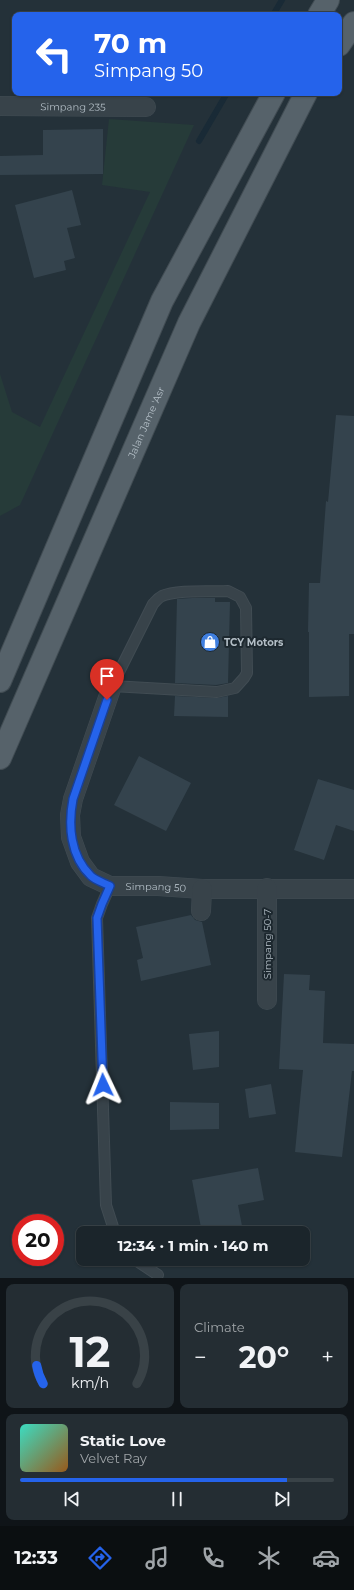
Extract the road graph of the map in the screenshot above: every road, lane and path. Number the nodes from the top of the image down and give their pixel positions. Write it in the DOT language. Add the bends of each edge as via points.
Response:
graph roads {
  1 [pos="328,0"];
  2 [pos="321,12"];
  3 [pos="354,23"];
  4 [pos="342,41"];
  5 [pos="272,96"];
  6 [pos="304,96"];
  7 [pos="0,106"];
  8 [pos="146,107"];
  9 [pos="0,681"];
  10 [pos="112,686"];
  11 [pos="0,758"];
  12 [pos="110,886"];
  13 [pos="267,888"];
  14 [pos="202,889"];
  15 [pos="354,889"];
  16 [pos="201,911"];
  17 [pos="267,1000"];
  18 [pos="113,1226"];
  19 [pos="144,1266"];
  20 [pos="158,1275"];
  1 -- 2 [label="main road"];
  3 -- 4 [label="main road"];
  5 -- 9 [label="main road" via="162,301"];
  6 -- 11 [label="main road, Jalan Jame 'Asr" via="189,323"];
  7 -- 8 [label="street, Simpang 235"];
  10 -- 10 [label="lane" via="153,604 162,596 174,593 228,591 244,601 247,673 235,688 217,692"];
  10 -- 12 [label="street, Simpang 50" via="73,799 70,815 71,837 80,862 91,877"];
  12 -- 14 [label="street, Simpang 50"];
  12 -- 18 [label="lane" via="97,918 106,1205"];
  13 -- 14 [label="street, Simpang 50"];
  13 -- 15 [label="street, Simpang 50"];
  13 -- 17 [label="street, Simpang 50-7"];
  14 -- 16 [label="street"];
  19 -- 20 [label="lane"];
}
